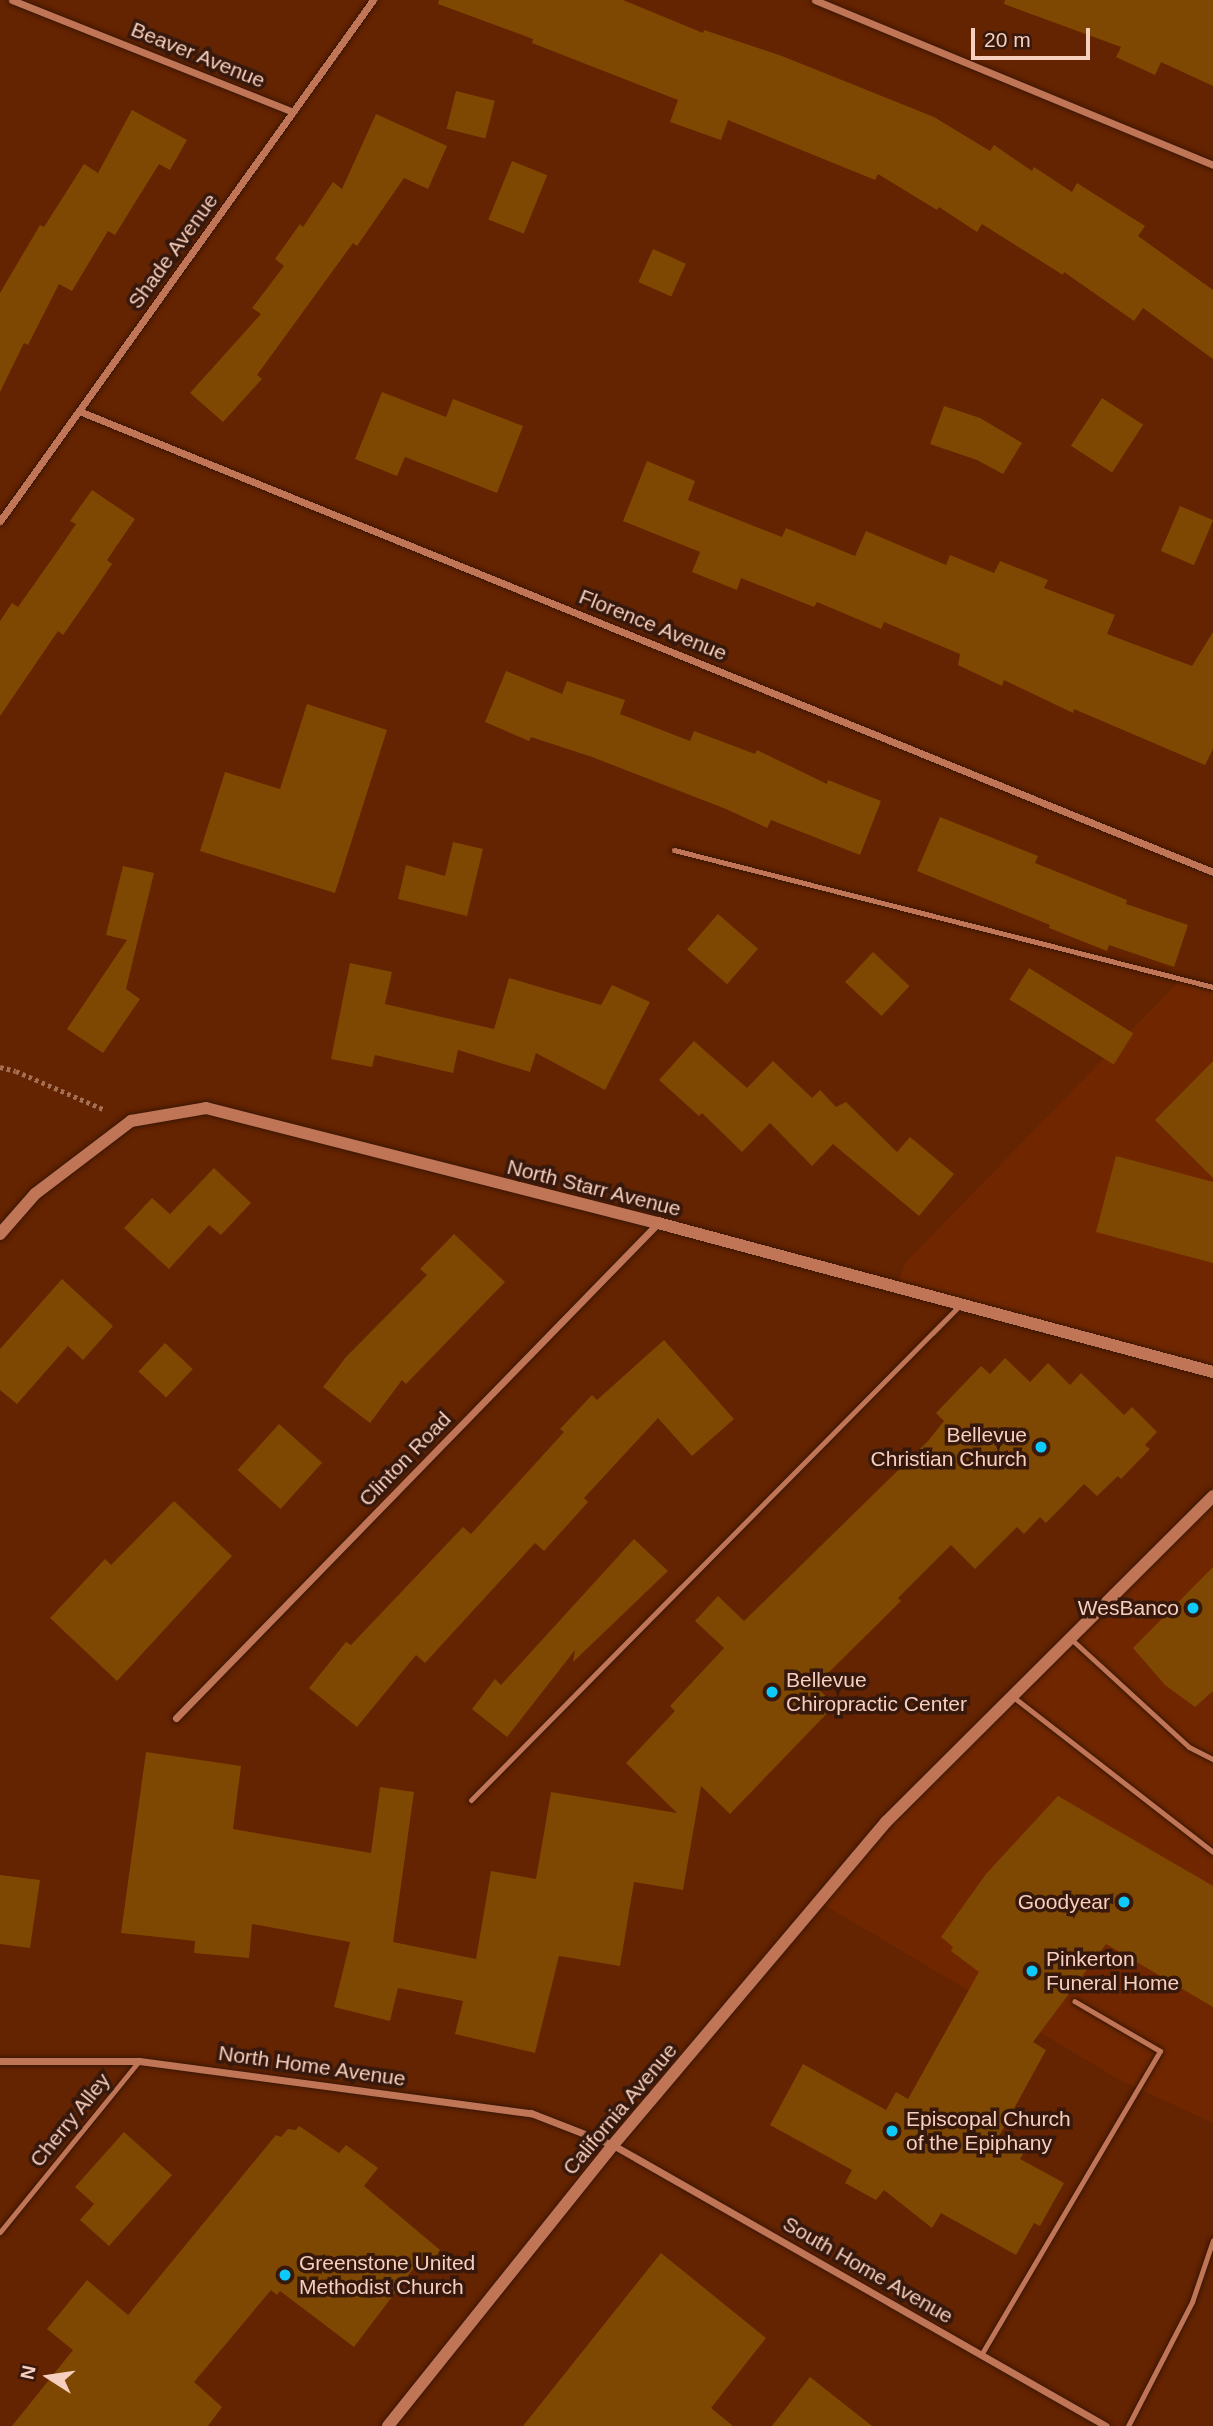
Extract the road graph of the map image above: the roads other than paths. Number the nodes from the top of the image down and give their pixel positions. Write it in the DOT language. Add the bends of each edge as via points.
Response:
graph roads {
  1 [pos="12,0"];
  2 [pos="373,0"];
  3 [pos="815,0"];
  4 [pos="293,112"];
  5 [pos="1213,165"];
  6 [pos="79,411"];
  7 [pos="0,521"];
  8 [pos="674,850"];
  9 [pos="1213,872"];
  10 [pos="1213,987"];
  11 [pos="658,1223"];
  12 [pos="0,1234"];
  13 [pos="961,1304"];
  14 [pos="1213,1371"];
  15 [pos="1213,1496"];
  16 [pos="1070,1638"];
  17 [pos="1012,1696"];
  18 [pos="176,1718"];
  19 [pos="1213,1759"];
  20 [pos="471,1800"];
  21 [pos="1213,1852"];
  22 [pos="1074,2001"];
  23 [pos="0,2061"];
  24 [pos="139,2061"];
  25 [pos="613,2145"];
  26 [pos="0,2232"];
  27 [pos="1213,2240"];
  28 [pos="981,2355"];
  29 [pos="388,2426"];
  30 [pos="1106,2426"];
  31 [pos="1128,2426"];
  1 -- 4 [label="street, Beaver Avenue"];
  2 -- 4 [label="street, Shade Avenue"];
  3 -- 5 [label="street"];
  4 -- 6 [label="street, Shade Avenue"];
  6 -- 7 [label="street, Shade Avenue"];
  6 -- 9 [label="street, Florence Avenue"];
  8 -- 10 [label="lane"];
  11 -- 12 [label="street, North Starr Avenue" via="206,1108 131,1121 35,1194"];
  11 -- 13 [label="street, North Starr Avenue"];
  11 -- 18 [label="street, Clinton Road"];
  13 -- 14 [label="street, North Starr Avenue"];
  13 -- 20 [label="lane"];
  15 -- 16 [label="street, California Avenue"];
  16 -- 17 [label="street, California Avenue"];
  16 -- 19 [label="lane" via="1189,1747"];
  17 -- 21 [label="lane"];
  17 -- 25 [label="street, California Avenue" via="886,1822"];
  22 -- 28 [label="lane" via="1160,2051"];
  23 -- 24 [label="street, North Home Avenue"];
  24 -- 25 [label="street, North Home Avenue" via="531,2113"];
  24 -- 26 [label="lane, Cherry Alley"];
  25 -- 28 [label="street, South Home Avenue"];
  25 -- 29 [label="street, California Avenue"];
  27 -- 31 [label="lane" via="1192,2302"];
  28 -- 30 [label="street, South Home Avenue"];
}
